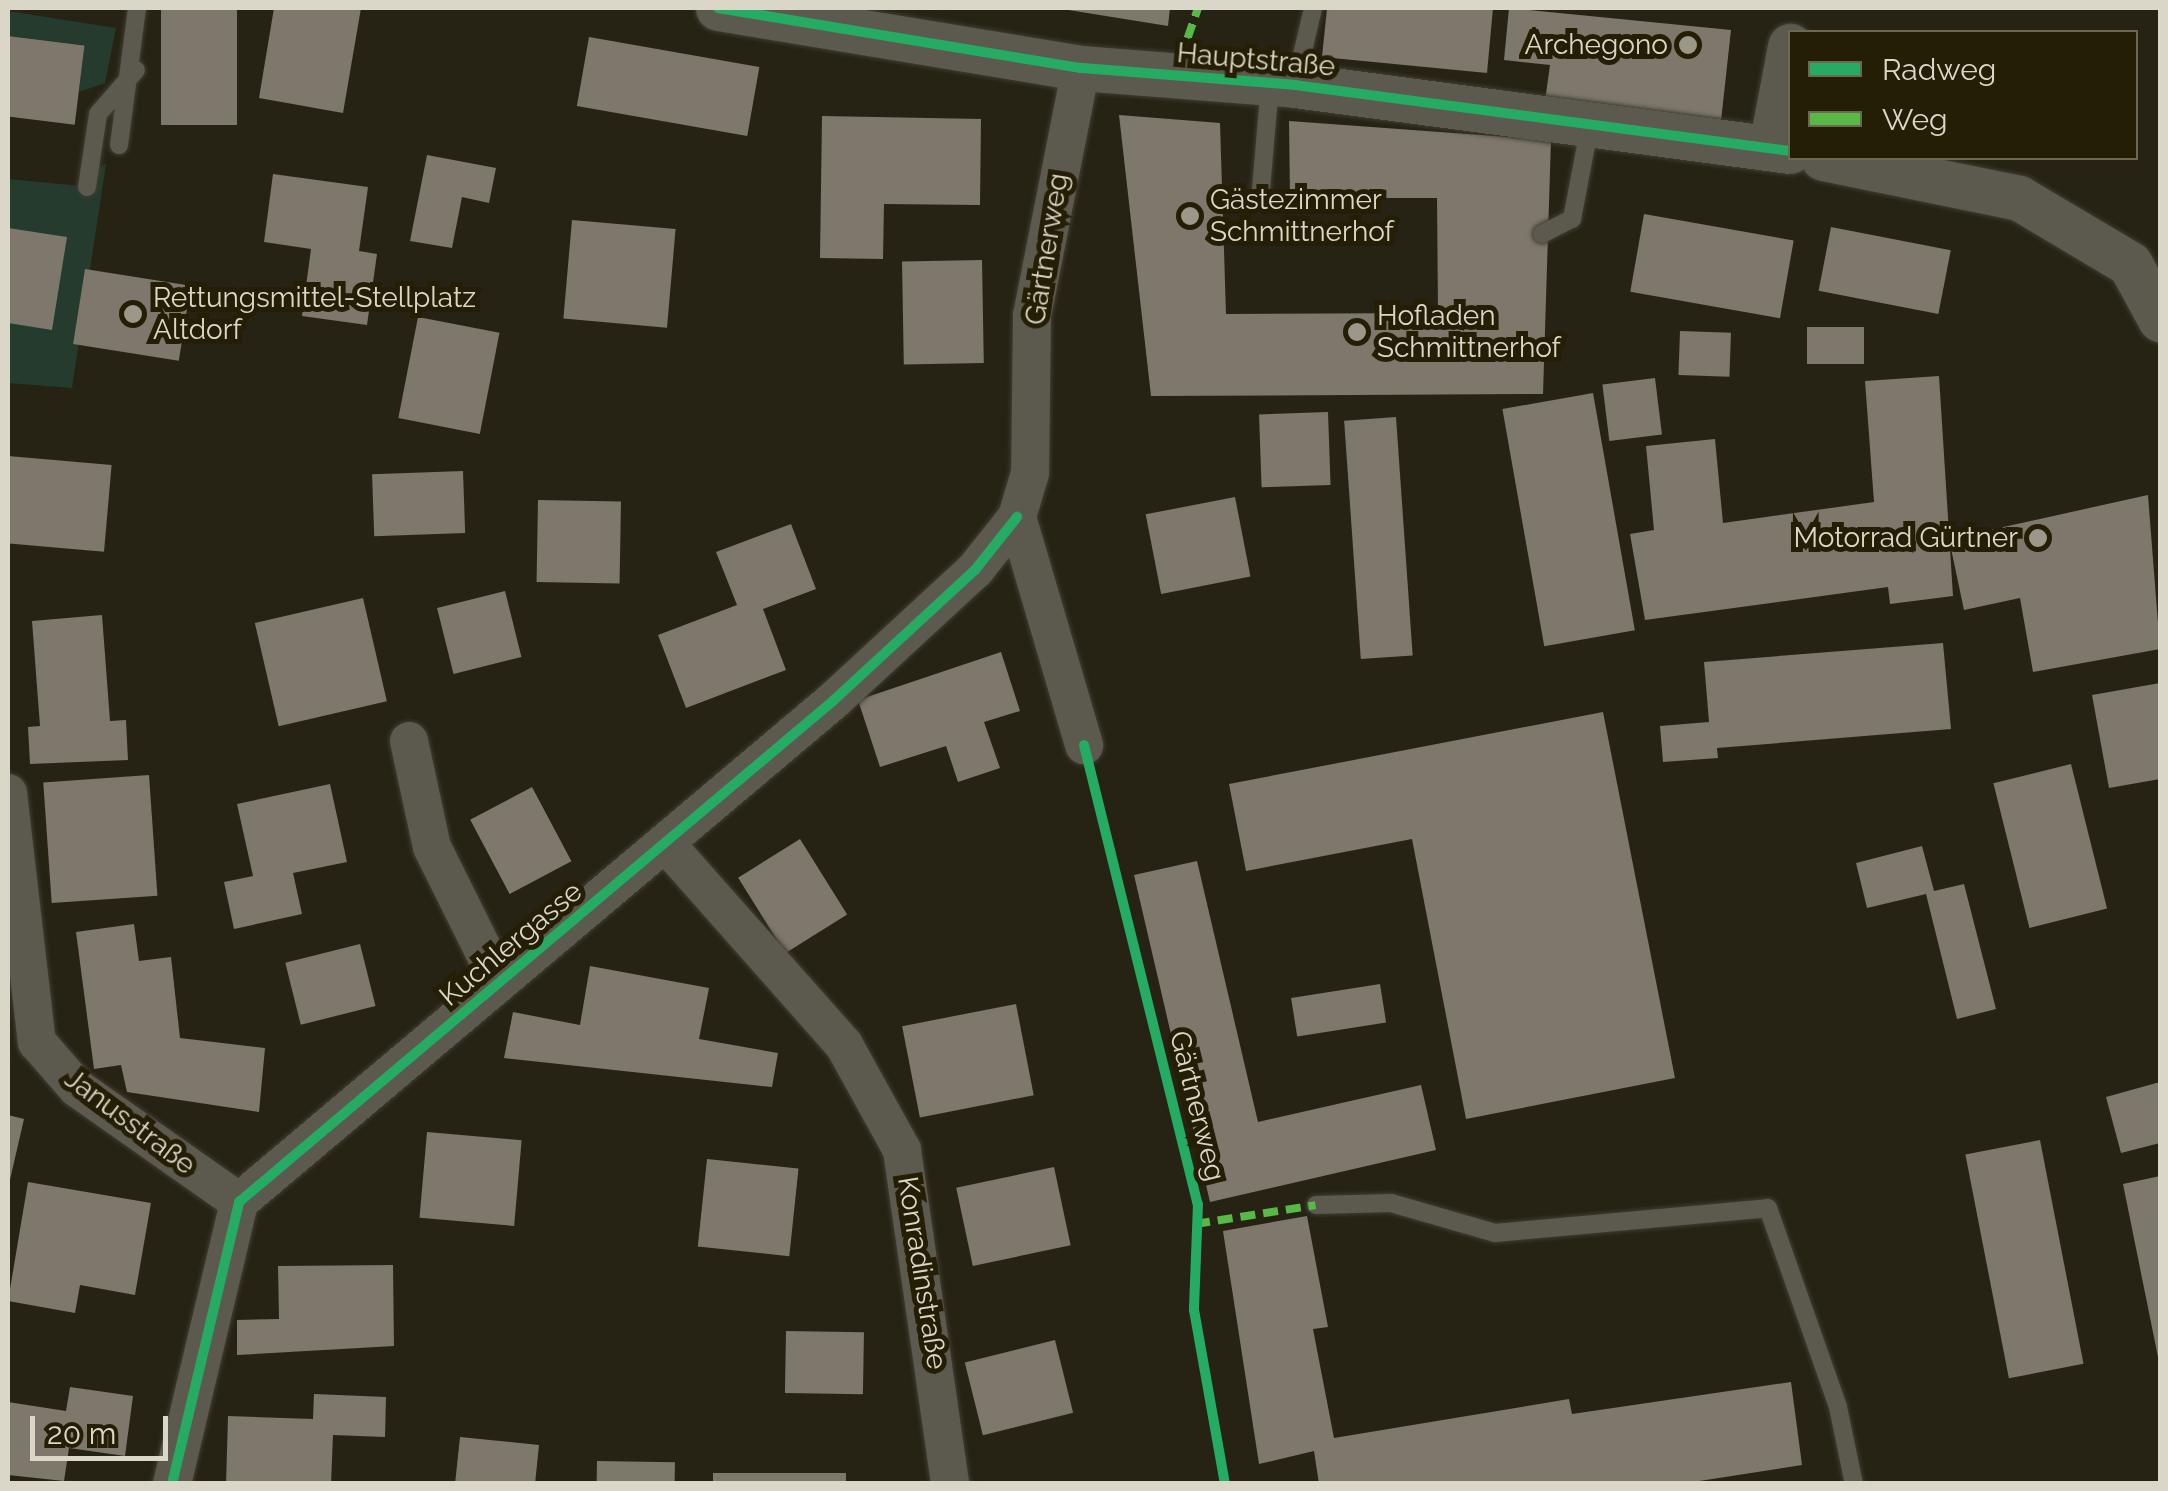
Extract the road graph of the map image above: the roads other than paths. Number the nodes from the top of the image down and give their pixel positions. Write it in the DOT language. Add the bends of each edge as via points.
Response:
graph roads {
  1 [pos="137,8"];
  2 [pos="718,8"];
  3 [pos="1312,8"];
  4 [pos="1080,68"];
  5 [pos="1788,69"];
  6 [pos="136,70"];
  7 [pos="1282,84"];
  8 [pos="1590,122"];
  9 [pos="119,145"];
  10 [pos="1781,149"];
  11 [pos="1833,160"];
  12 [pos="88,186"];
  13 [pos="1260,202"];
  14 [pos="1542,234"];
  15 [pos="2160,320"];
  16 [pos="1017,517"];
  17 [pos="409,742"];
  18 [pos="1084,745"];
  19 [pos="8,794"];
  20 [pos="667,846"];
  21 [pos="500,982"];
  22 [pos="239,1202"];
  23 [pos="1316,1205"];
  24 [pos="172,1484"];
  25 [pos="950,1484"];
  26 [pos="1854,1484"];
  1 -- 6 [label="lane"];
  2 -- 4 [label="street, Hauptstraße"];
  3 -- 7 [label="lane"];
  4 -- 7 [label="street, Hauptstraße"];
  4 -- 16 [label="street, Gärtnerweg" via="1032,314 1030,474"];
  5 -- 10 [label="street"];
  6 -- 9 [label="lane"];
  6 -- 12 [label="lane" via="98,114"];
  7 -- 8 [label="street, Hauptstraße"];
  7 -- 13 [label="lane"];
  8 -- 10 [label="street, Hauptstraße"];
  8 -- 14 [label="lane" via="1572,219"];
  11 -- 15 [label="street" via="2018,198 2130,264"];
  16 -- 18 [label="street"];
  16 -- 20 [label="street, Kuchlergasse" via="974,570"];
  17 -- 21 [label="street, Kuchlergasse" via="432,847"];
  19 -- 22 [label="street, Janusstraße" via="37,1042 78,1088"];
  20 -- 21 [label="street, Kuchlergasse"];
  20 -- 25 [label="street, Konradinstraße" via="844,1045 902,1150"];
  21 -- 22 [label="street, Kuchlergasse"];
  22 -- 24 [label="street"];
  23 -- 26 [label="lane" via="1391,1203 1495,1233 1768,1208 1838,1407"];
}
